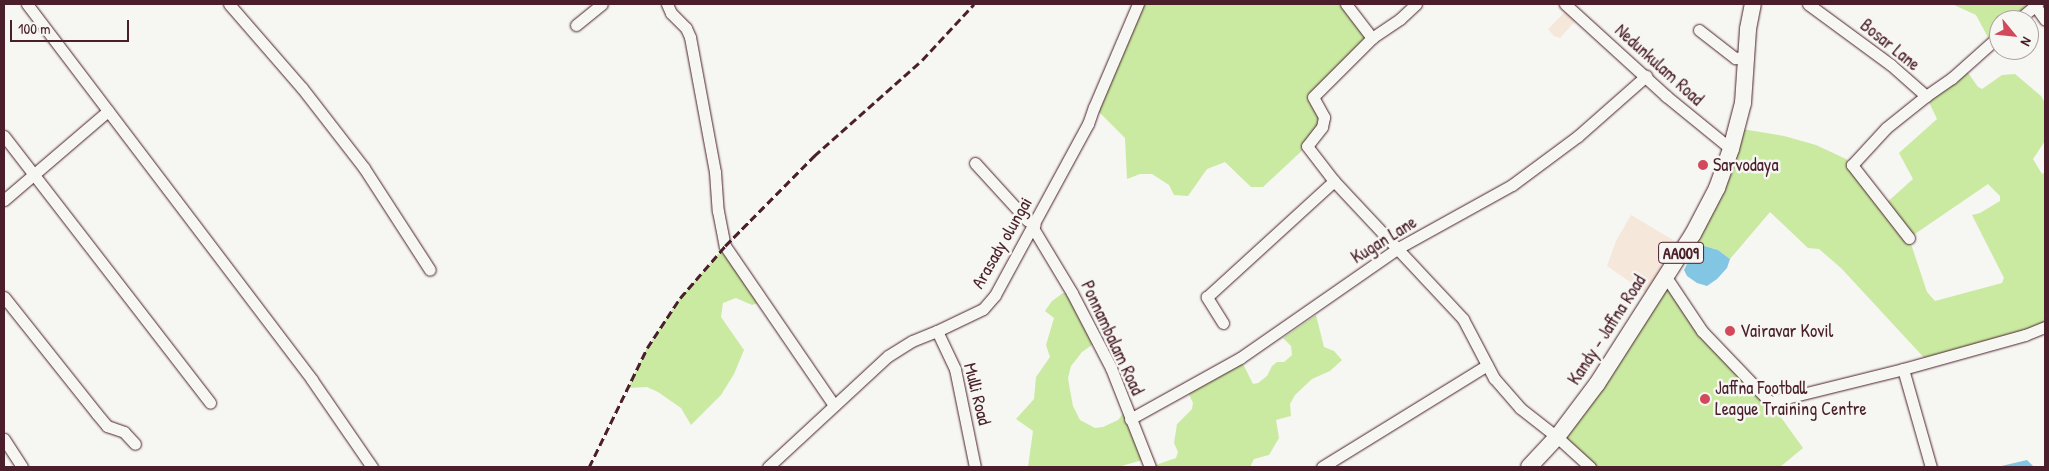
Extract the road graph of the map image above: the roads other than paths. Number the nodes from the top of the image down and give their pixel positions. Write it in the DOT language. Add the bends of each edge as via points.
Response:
graph roads {
  1 [pos="27,4"];
  2 [pos="229,4"];
  3 [pos="602,4"];
  4 [pos="667,4"];
  5 [pos="1138,4"];
  6 [pos="1346,4"];
  7 [pos="1416,4"];
  8 [pos="1565,4"];
  9 [pos="1753,4"];
  10 [pos="1808,4"];
  11 [pos="2035,4"];
  12 [pos="2045,20"];
  13 [pos="576,25"];
  14 [pos="1699,30"];
  15 [pos="1372,38"];
  16 [pos="1989,45"];
  17 [pos="1745,57"];
  18 [pos="1646,76"];
  19 [pos="1926,96"];
  20 [pos="108,111"];
  21 [pos="4,136"];
  22 [pos="1731,149"];
  23 [pos="976,164"];
  24 [pos="34,173"];
  25 [pos="1334,181"];
  26 [pos="4,200"];
  27 [pos="1034,227"];
  28 [pos="1909,238"];
  29 [pos="1397,250"];
  30 [pos="430,270"];
  31 [pos="1666,277"];
  32 [pos="4,297"];
  33 [pos="1223,323"];
  34 [pos="2045,327"];
  35 [pos="937,331"];
  36 [pos="1487,365"];
  37 [pos="1903,370"];
  38 [pos="210,403"];
  39 [pos="834,405"];
  40 [pos="1130,419"];
  41 [pos="1557,437"];
  42 [pos="4,439"];
  43 [pos="135,444"];
  44 [pos="22,467"];
  45 [pos="372,467"];
  46 [pos="768,467"];
  47 [pos="975,467"];
  48 [pos="1150,467"];
  49 [pos="1322,467"];
  50 [pos="1530,467"];
  51 [pos="1590,467"];
  52 [pos="1931,467"];
  1 -- 20 [label="street"];
  2 -- 30 [label="street" via="302,88 364,168"];
  3 -- 13 [label="street"];
  4 -- 39 [label="street" via="690,37 725,246"];
  5 -- 27 [label="street, Arasady olungai" via="1088,124"];
  6 -- 15 [label="street"];
  7 -- 15 [label="street"];
  8 -- 18 [label="street, Nedunkulam Road"];
  9 -- 17 [label="highway, Kandy - Jaffna Road / AA009"];
  10 -- 19 [label="street, Bosar Lane" via="1891,65"];
  11 -- 12 [label="street"];
  14 -- 17 [label="street" via="1735,58"];
  15 -- 25 [label="street" via="1313,97 1324,117 1322,127 1307,146"];
  16 -- 19 [label="street"];
  17 -- 22 [label="highway, Kandy - Jaffna Road / AA009" via="1742,103"];
  18 -- 22 [label="street, Nedunkulam Road" via="1698,124"];
  18 -- 29 [label="street, Kugan Lane" via="1578,136 1512,185"];
  19 -- 28 [label="street" via="1886,128 1852,165"];
  20 -- 24 [label="street"];
  20 -- 45 [label="street" via="312,380"];
  21 -- 24 [label="street"];
  22 -- 31 [label="highway, Kandy - Jaffna Road / AA009" via="1713,196"];
  23 -- 27 [label="street, Ponnambalam Road"];
  24 -- 26 [label="street"];
  24 -- 38 [label="street"];
  25 -- 29 [label="street"];
  25 -- 33 [label="street" via="1207,297"];
  27 -- 35 [label="street, Arasady olungai" via="995,295 983,309"];
  27 -- 40 [label="street, Ponnambalam Road" via="1111,368"];
  29 -- 36 [label="street" via="1463,319"];
  29 -- 40 [label="street, Kugan Lane" via="1240,358"];
  31 -- 37 [label="street" via="1702,331 1770,402"];
  31 -- 41 [label="highway, Kandy - Jaffna Road / AA009" via="1597,384"];
  32 -- 43 [label="street" via="96,414 107,426 124,432"];
  34 -- 37 [label="street"];
  35 -- 39 [label="street, Arasady olungai" via="888,356"];
  35 -- 47 [label="street, Mulli Road" via="955,369"];
  36 -- 41 [label="street" via="1520,408"];
  36 -- 49 [label="street"];
  37 -- 52 [label="street"];
  39 -- 46 [label="street, Arasady olungai"];
  40 -- 48 [label="street, Ponnambalam Road"];
  41 -- 50 [label="highway, Kandy - Jaffna Road / AA009"];
  41 -- 51 [label="street"];
  42 -- 44 [label="street"];
}
